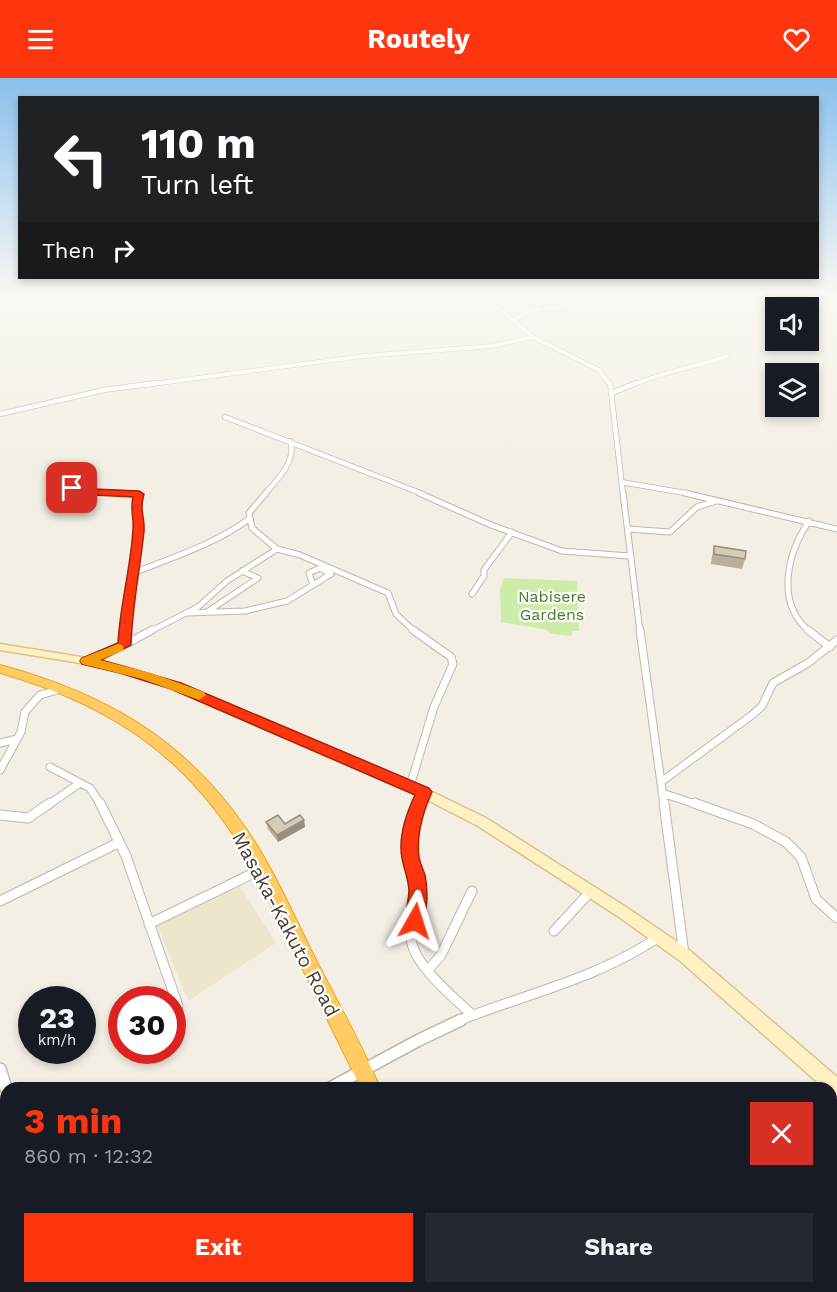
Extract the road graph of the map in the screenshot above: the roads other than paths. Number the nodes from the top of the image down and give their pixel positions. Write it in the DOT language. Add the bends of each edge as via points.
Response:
graph roads {
  1 [pos="394,354"];
  2 [pos="566,354"];
  3 [pos="727,356"];
  4 [pos="612,393"];
  5 [pos="0,414"];
  6 [pos="225,417"];
  7 [pos="290,441"];
  8 [pos="621,482"];
  9 [pos="72,488"];
  10 [pos="718,500"];
  11 [pos="250,518"];
  12 [pos="809,521"];
  13 [pos="628,529"];
  14 [pos="837,529"];
  15 [pos="512,532"];
  16 [pos="277,549"];
  17 [pos="630,556"];
  18 [pos="242,571"];
  19 [pos="133,573"];
  20 [pos="313,585"];
  21 [pos="472,594"];
  22 [pos="207,612"];
  23 [pos="187,613"];
  24 [pos="837,640"];
  25 [pos="124,645"];
  26 [pos="0,647"];
  27 [pos="830,647"];
  28 [pos="87,661"];
  29 [pos="0,669"];
  30 [pos="65,689"];
  31 [pos="17,739"];
  32 [pos="0,743"];
  33 [pos="50,767"];
  34 [pos="0,770"];
  35 [pos="661,782"];
  36 [pos="80,783"];
  37 [pos="410,786"];
  38 [pos="424,792"];
  39 [pos="662,793"];
  40 [pos="0,815"];
  41 [pos="118,843"];
  42 [pos="262,869"];
  43 [pos="472,891"];
  44 [pos="591,891"];
  45 [pos="0,901"];
  46 [pos="837,918"];
  47 [pos="149,924"];
  48 [pos="554,931"];
  49 [pos="659,937"];
  50 [pos="684,954"];
  51 [pos="429,969"];
  52 [pos="171,986"];
  53 [pos="472,1015"];
  54 [pos="363,1071"];
  55 [pos="342,1082"];
  56 [pos="368,1082"];
  57 [pos="830,1082"];
  1 -- 5 [label="street" via="104,390"];
  2 -- 4 [label="street" via="599,370 609,381"];
  3 -- 4 [label="street" via="653,376"];
  4 -- 8 [label="street"];
  6 -- 7 [label="street"];
  7 -- 11 [label="street" via="291,459 249,513"];
  7 -- 15 [label="street"];
  8 -- 10 [label="street"];
  8 -- 13 [label="street"];
  9 -- 19 [label="street" via="139,493"];
  10 -- 12 [label="street"];
  10 -- 13 [label="street" via="697,507 670,532"];
  11 -- 16 [label="street" via="252,528"];
  11 -- 19 [label="street"];
  12 -- 14 [label="street"];
  12 -- 27 [label="street" via="789,563 789,589 796,617"];
  13 -- 17 [label="street"];
  15 -- 17 [label="street" via="570,553"];
  15 -- 21 [label="street"];
  16 -- 18 [label="street"];
  16 -- 37 [label="street" via="388,593 396,615 451,657 453,664 434,707"];
  17 -- 35 [label="street"];
  18 -- 22 [label="street" via="258,578"];
  18 -- 23 [label="street"];
  19 -- 25 [label="street"];
  20 -- 22 [label="street" via="293,599 276,604 245,611"];
  22 -- 23 [label="street"];
  23 -- 25 [label="street"];
  24 -- 27 [label="street"];
  25 -- 28 [label="street"];
  26 -- 28 [label="street"];
  27 -- 35 [label="street" via="781,676 752,715"];
  28 -- 37 [label="street" via="176,686"];
  29 -- 30 [label="highway, Masaka-Kakuto Road"];
  30 -- 31 [label="street" via="36,698 25,712"];
  30 -- 42 [label="highway, Masaka-Kakuto Road" via="107,708 179,759 223,808"];
  31 -- 32 [label="street"];
  31 -- 34 [label="street"];
  33 -- 36 [label="street"];
  35 -- 39 [label="street"];
  36 -- 40 [label="street" via="28,818"];
  36 -- 41 [label="street" via="94,792"];
  37 -- 38 [label="street"];
  38 -- 44 [label="street" via="482,822"];
  38 -- 51 [label="street" via="414,814 410,839 418,892 411,939"];
  39 -- 46 [label="street" via="781,838 805,863 815,898"];
  39 -- 50 [label="street"];
  41 -- 45 [label="street"];
  41 -- 47 [label="street"];
  42 -- 47 [label="street"];
  42 -- 54 [label="highway, Masaka-Kakuto Road"];
  43 -- 51 [label="street" via="441,955"];
  44 -- 48 [label="street"];
  44 -- 49 [label="street"];
  47 -- 52 [label="street"];
  49 -- 50 [label="street"];
  49 -- 53 [label="street" via="610,968"];
  50 -- 57 [label="street"];
  51 -- 53 [label="street"];
  53 -- 54 [label="street"];
  54 -- 55 [label="street"];
  54 -- 56 [label="highway, Masaka-Kakuto Road"];
}
